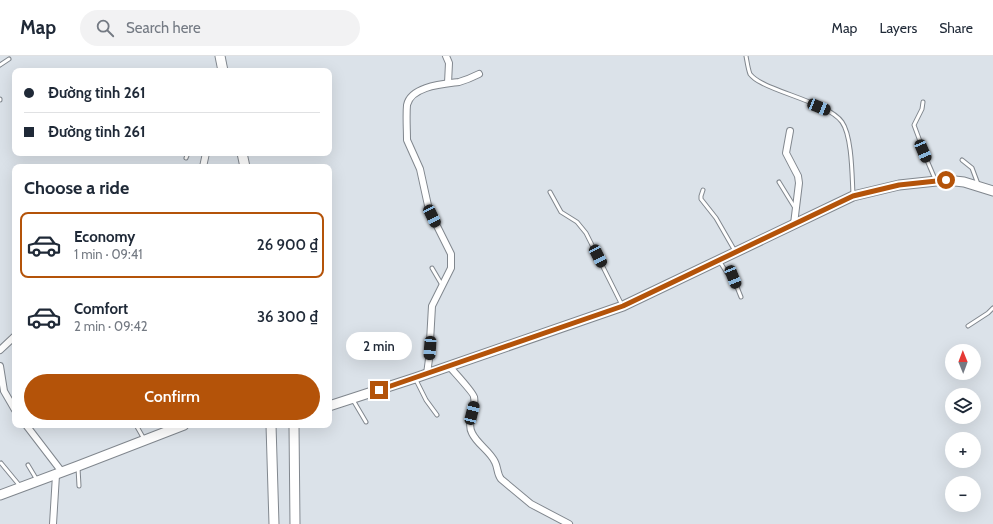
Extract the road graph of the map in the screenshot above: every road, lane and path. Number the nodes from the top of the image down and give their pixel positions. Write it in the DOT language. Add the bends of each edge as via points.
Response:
graph roads {
  1 [pos="220,56"];
  2 [pos="446,56"];
  3 [pos="746,56"];
  4 [pos="9,59"];
  5 [pos="0,64"];
  6 [pos="222,68"];
  7 [pos="479,74"];
  8 [pos="448,83"];
  9 [pos="923,102"];
  10 [pos="790,131"];
  11 [pos="921,144"];
  12 [pos="923,151"];
  13 [pos="962,160"];
  14 [pos="936,181"];
  15 [pos="779,182"];
  16 [pos="978,186"];
  17 [pos="703,190"];
  18 [pos="993,191"];
  19 [pos="550,192"];
  20 [pos="853,196"];
  21 [pos="796,210"];
  22 [pos="794,224"];
  23 [pos="736,252"];
  24 [pos="719,260"];
  25 [pos="432,268"];
  26 [pos="442,285"];
  27 [pos="741,297"];
  28 [pos="623,306"];
  29 [pos="993,308"];
  30 [pos="968,326"];
  31 [pos="12,339"];
  32 [pos="0,350"];
  33 [pos="0,366"];
  34 [pos="449,366"];
  35 [pos="427,374"];
  36 [pos="415,378"];
  37 [pos="2,386"];
  38 [pos="352,398"];
  39 [pos="12,405"];
  40 [pos="332,405"];
  41 [pos="437,415"];
  42 [pos="366,422"];
  43 [pos="28,428"];
  44 [pos="138,428"];
  45 [pos="169,428"];
  46 [pos="271,428"];
  47 [pos="294,428"];
  48 [pos="145,440"];
  49 [pos="1,463"];
  50 [pos="28,465"];
  51 [pos="78,466"];
  52 [pos="59,474"];
  53 [pos="38,481"];
  54 [pos="79,486"];
  55 [pos="21,487"];
  56 [pos="0,494"];
  57 [pos="53,524"];
  58 [pos="274,524"];
  59 [pos="295,524"];
  60 [pos="569,524"];
  1 -- 6 [label="main road"];
  2 -- 8 [label="street"];
  3 -- 20 [label="lane" via="750,74 755,79 832,112 842,122 850,151"];
  4 -- 5 [label="lane"];
  7 -- 8 [label="street"];
  8 -- 26 [label="street" via="431,86 413,96 407,105 408,145 420,169 429,210 451,254 451,268"];
  9 -- 11 [label="lane" via="914,125"];
  10 -- 21 [label="street" via="786,153 798,176"];
  12 -- 14 [label="lane"];
  13 -- 16 [label="lane" via="972,168"];
  14 -- 16 [label="main road" via="955,181"];
  14 -- 20 [label="main road" via="899,185"];
  15 -- 21 [label="lane"];
  16 -- 18 [label="main road"];
  17 -- 23 [label="lane" via="701,199 716,218"];
  19 -- 28 [label="lane" via="561,212 577,222 586,233"];
  20 -- 22 [label="main road"];
  21 -- 22 [label="street"];
  22 -- 23 [label="main road"];
  23 -- 24 [label="main road"];
  24 -- 27 [label="lane" via="727,273 733,277"];
  24 -- 28 [label="main road"];
  25 -- 26 [label="lane"];
  26 -- 35 [label="street" via="432,306"];
  28 -- 34 [label="main road"];
  29 -- 30 [label="lane"];
  31 -- 32 [label="street"];
  33 -- 37 [label="street"];
  34 -- 35 [label="main road"];
  34 -- 60 [label="street" via="474,396 475,404 470,422 472,434 496,463 501,479 530,504"];
  35 -- 36 [label="main road"];
  36 -- 38 [label="main road"];
  36 -- 41 [label="lane"];
  37 -- 39 [label="street"];
  38 -- 40 [label="main road"];
  38 -- 42 [label="lane"];
  43 -- 52 [label="street"];
  44 -- 48 [label="lane"];
  45 -- 48 [label="main road"];
  46 -- 58 [label="main road"];
  47 -- 59 [label="main road"];
  48 -- 51 [label="main road"];
  49 -- 55 [label="lane"];
  50 -- 53 [label="lane"];
  51 -- 52 [label="main road"];
  51 -- 54 [label="lane"];
  52 -- 53 [label="main road"];
  52 -- 57 [label="street"];
  53 -- 55 [label="main road"];
  55 -- 56 [label="main road"];
}
